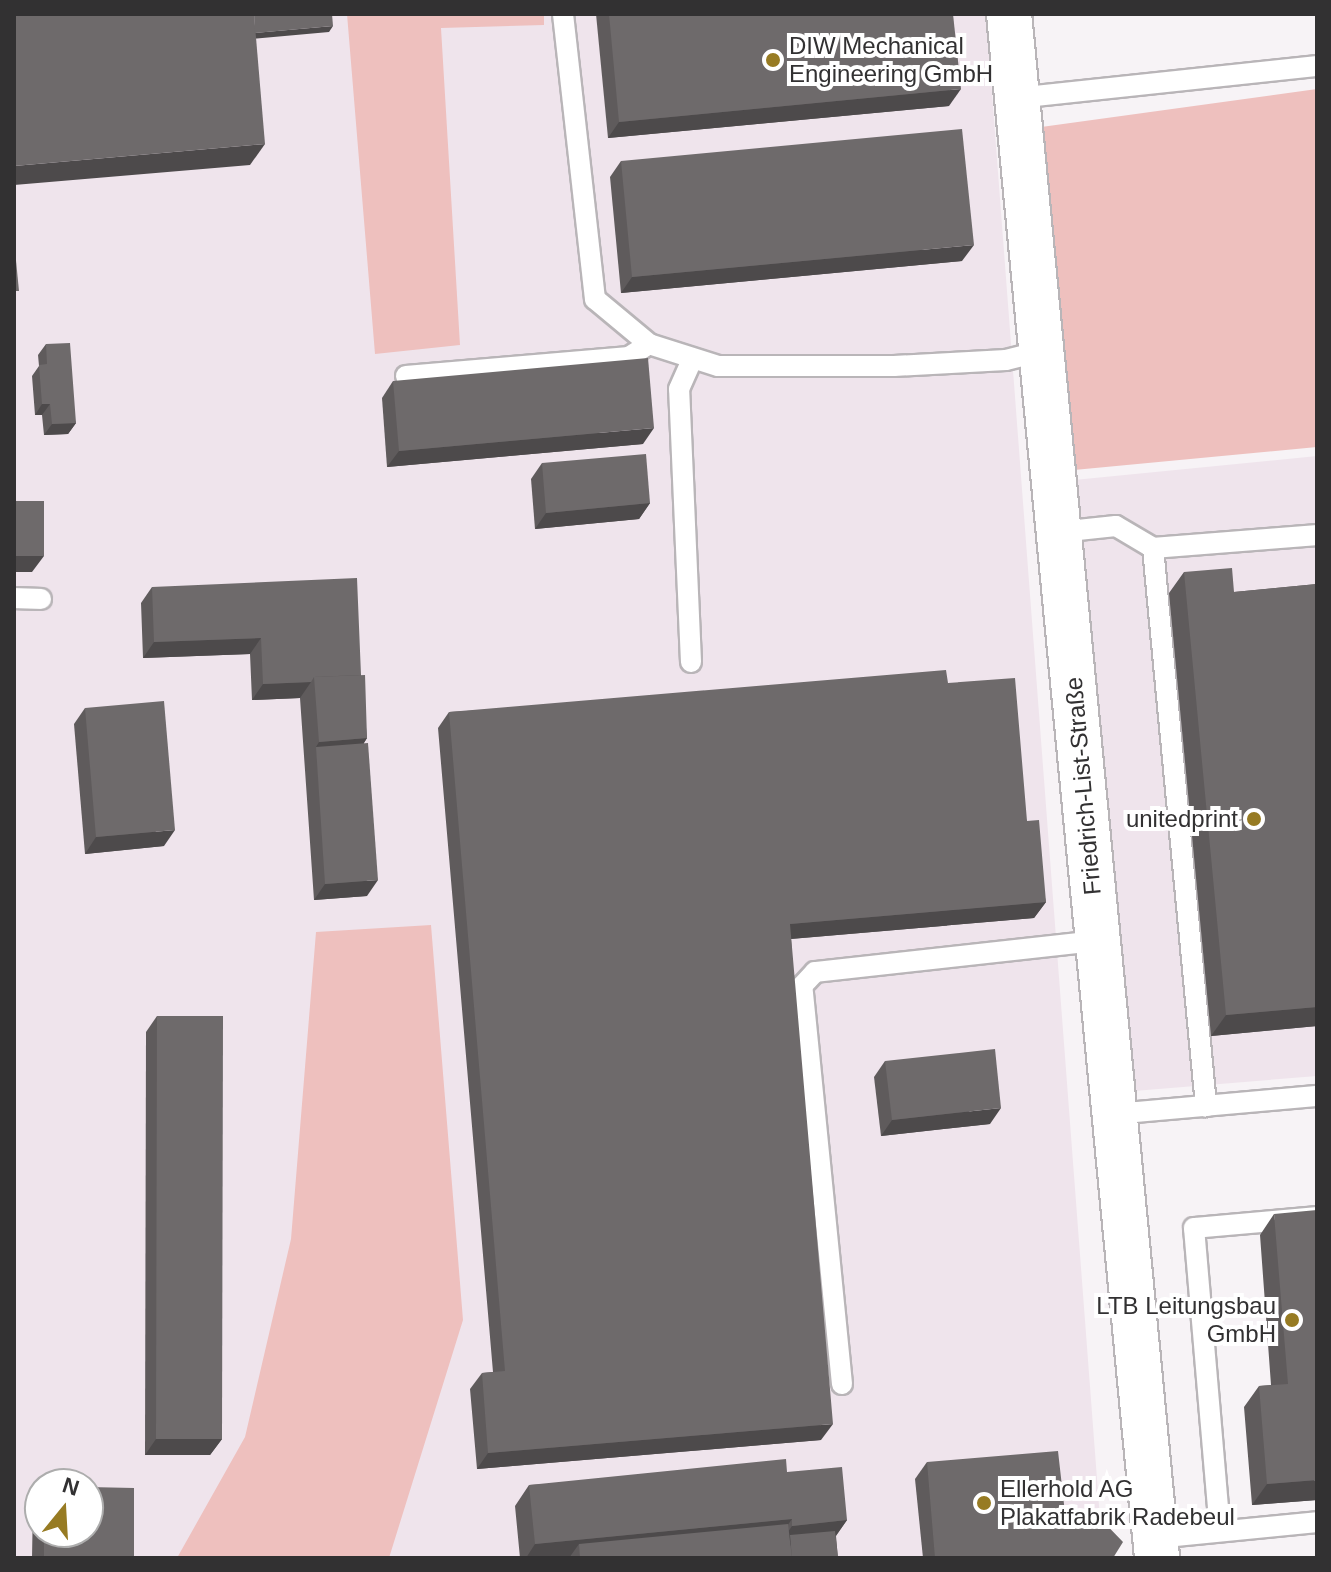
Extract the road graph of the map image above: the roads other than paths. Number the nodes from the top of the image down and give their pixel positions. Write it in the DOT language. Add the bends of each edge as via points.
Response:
graph roads {
  1 [pos="563,14"];
  2 [pos="1009,14"];
  3 [pos="1317,66"];
  4 [pos="1017,98"];
  5 [pos="649,344"];
  6 [pos="1041,351"];
  7 [pos="692,360"];
  8 [pos="406,376"];
  9 [pos="1059,532"];
  10 [pos="1317,535"];
  11 [pos="1153,548"];
  12 [pos="14,598"];
  13 [pos="41,599"];
  14 [pos="691,662"];
  15 [pos="1098,941"];
  16 [pos="1317,1096"];
  17 [pos="1206,1106"];
  18 [pos="1114,1114"];
  19 [pos="1317,1217"];
  20 [pos="842,1384"];
  21 [pos="1317,1522"];
  22 [pos="1220,1531"];
  23 [pos="1156,1548"];
  1 -- 5 [label="lane" via="595,299"];
  2 -- 4 [label="street, Friedrich-List-Straße"];
  3 -- 4 [label="lane"];
  4 -- 6 [label="street, Friedrich-List-Straße"];
  5 -- 7 [label="lane"];
  5 -- 8 [label="lane" via="629,357"];
  6 -- 7 [label="lane" via="1006,360 894,366 718,366"];
  6 -- 9 [label="street, Friedrich-List-Straße"];
  7 -- 14 [label="lane" via="679,389"];
  9 -- 11 [label="lane" via="1116,526"];
  9 -- 15 [label="street, Friedrich-List-Straße"];
  10 -- 11 [label="lane"];
  11 -- 17 [label="lane"];
  12 -- 13 [label="lane"];
  15 -- 18 [label="street, Friedrich-List-Straße"];
  15 -- 20 [label="lane" via="815,972 802,986"];
  16 -- 17 [label="lane"];
  17 -- 18 [label="lane"];
  18 -- 23 [label="street, Friedrich-List-Straße"];
  19 -- 22 [label="lane" via="1194,1228"];
  21 -- 22 [label="lane"];
  22 -- 23 [label="lane"];
}
